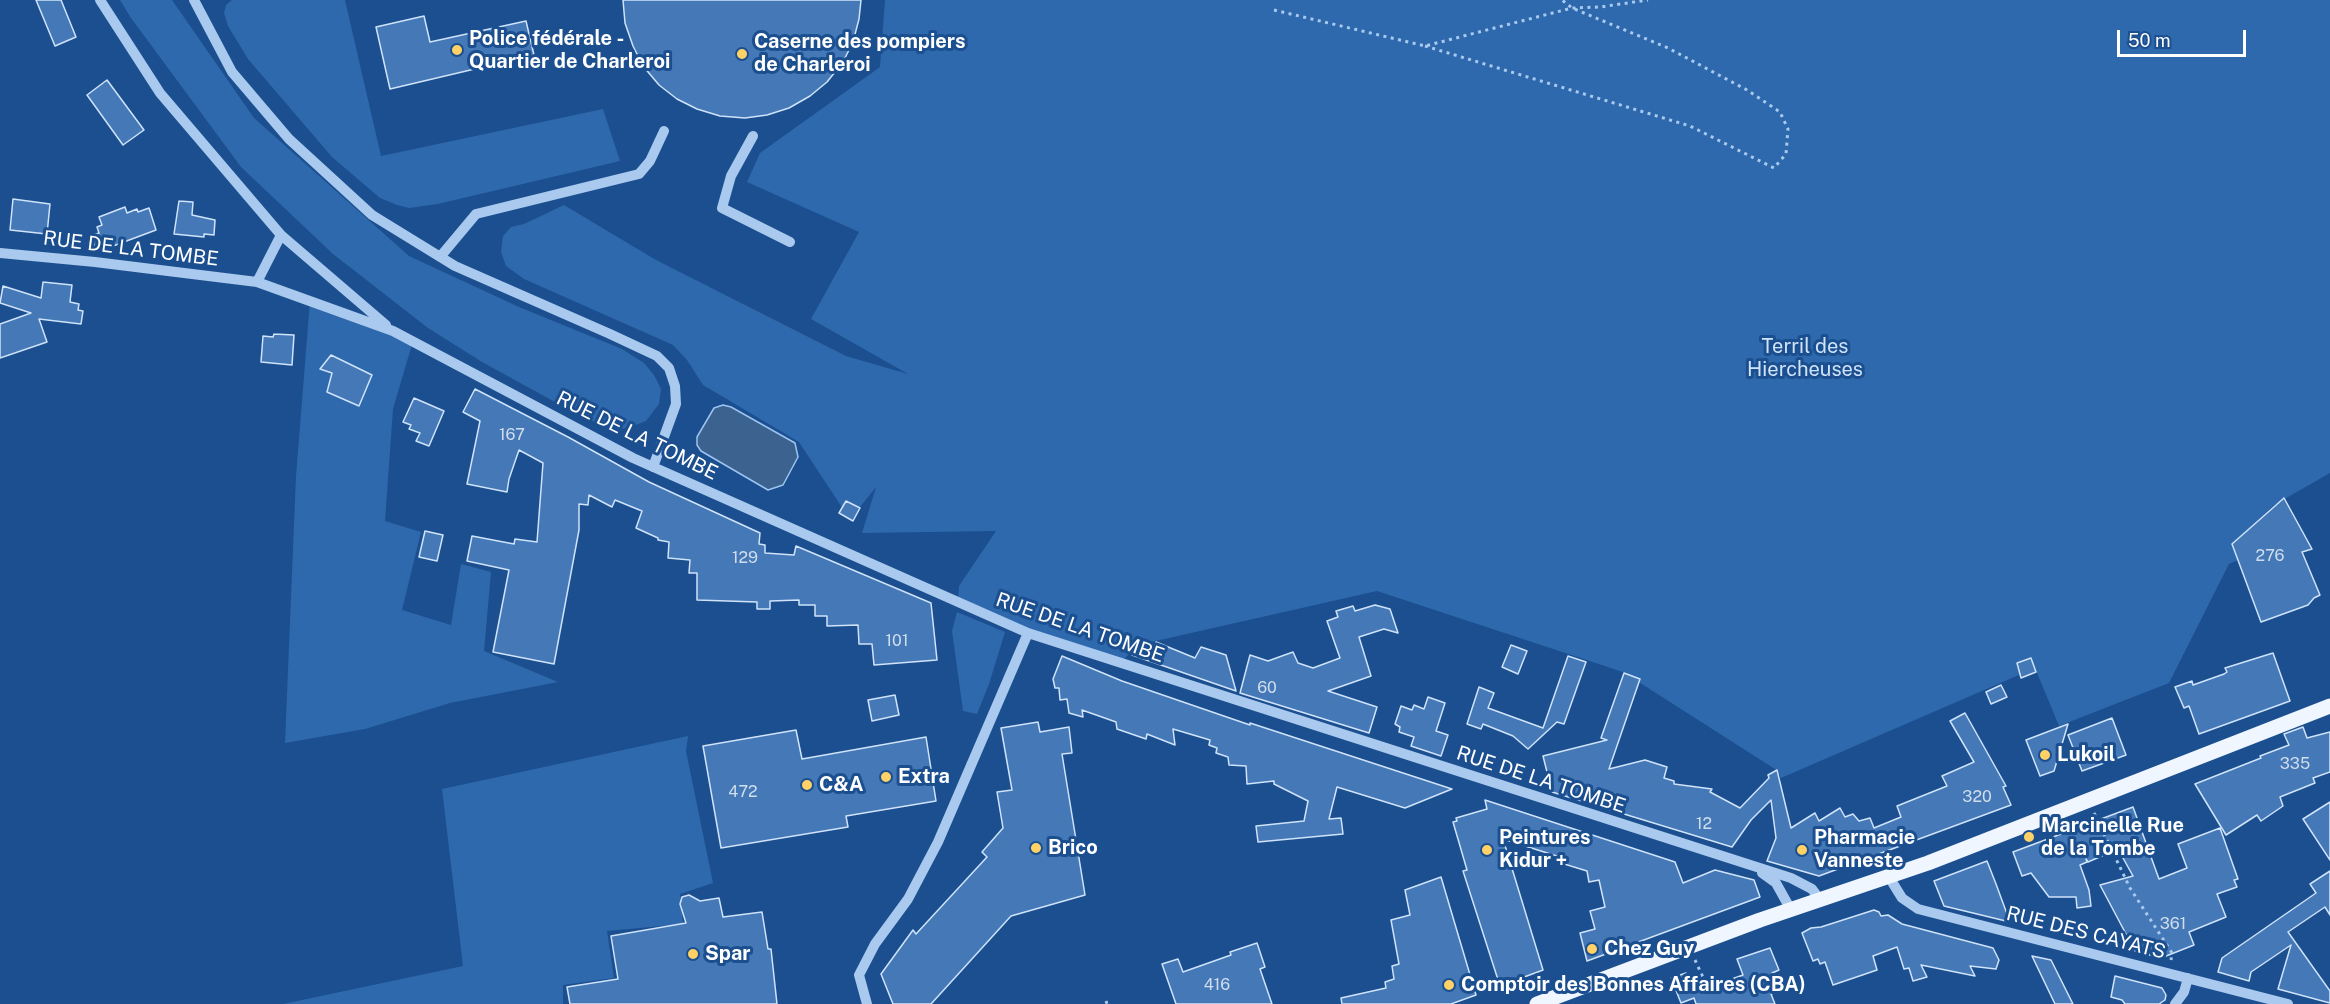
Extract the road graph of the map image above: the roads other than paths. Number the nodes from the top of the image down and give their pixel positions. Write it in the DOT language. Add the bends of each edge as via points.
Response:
graph roads {
  1 [pos="100,0"];
  2 [pos="194,0"];
  3 [pos="664,131"];
  4 [pos="753,136"];
  5 [pos="281,236"];
  6 [pos="790,242"];
  7 [pos="0,253"];
  8 [pos="441,257"];
  9 [pos="257,282"];
  10 [pos="393,331"];
  11 [pos="653,467"];
  12 [pos="1028,633"];
  13 [pos="2330,706"];
  14 [pos="1754,867"];
  15 [pos="1889,877"];
  16 [pos="1820,900"];
  17 [pos="1791,910"];
  18 [pos="2188,978"];
  19 [pos="867,1004"];
  20 [pos="1537,1004"];
  21 [pos="2175,1004"];
  22 [pos="2288,1004"];
  1 -- 5 [label="street, RUE DE LA TOMBE" via="159,93"];
  2 -- 8 [label="street" via="232,72 289,139 372,214"];
  3 -- 8 [label="street" via="639,174 476,214"];
  4 -- 6 [label="street" via="731,176 722,208"];
  5 -- 9 [label="street"];
  5 -- 10 [label="street, RUE DE LA TOMBE"];
  7 -- 9 [label="street, RUE DE LA TOMBE"];
  8 -- 11 [label="street" via="657,356 669,368 676,404"];
  9 -- 10 [label="street, RUE DE LA TOMBE"];
  10 -- 11 [label="street, RUE DE LA TOMBE"];
  11 -- 12 [label="street, RUE DE LA TOMBE"];
  12 -- 14 [label="street, RUE DE LA TOMBE"];
  12 -- 19 [label="street" via="938,843 908,899 875,944 859,975"];
  13 -- 15 [label="main road"];
  14 -- 16 [label="street, RUE DE LA TOMBE" via="1791,878 1812,889"];
  14 -- 17 [label="street, RUE DE LA TOMBE" via="1776,883"];
  15 -- 16 [label="main road"];
  15 -- 18 [label="street, RUE DES CAYATS" via="1902,898 1918,909"];
  16 -- 17 [label="main road"];
  17 -- 20 [label="main road"];
  18 -- 21 [label="street"];
  18 -- 22 [label="street, RUE DES CAYATS"];
}
